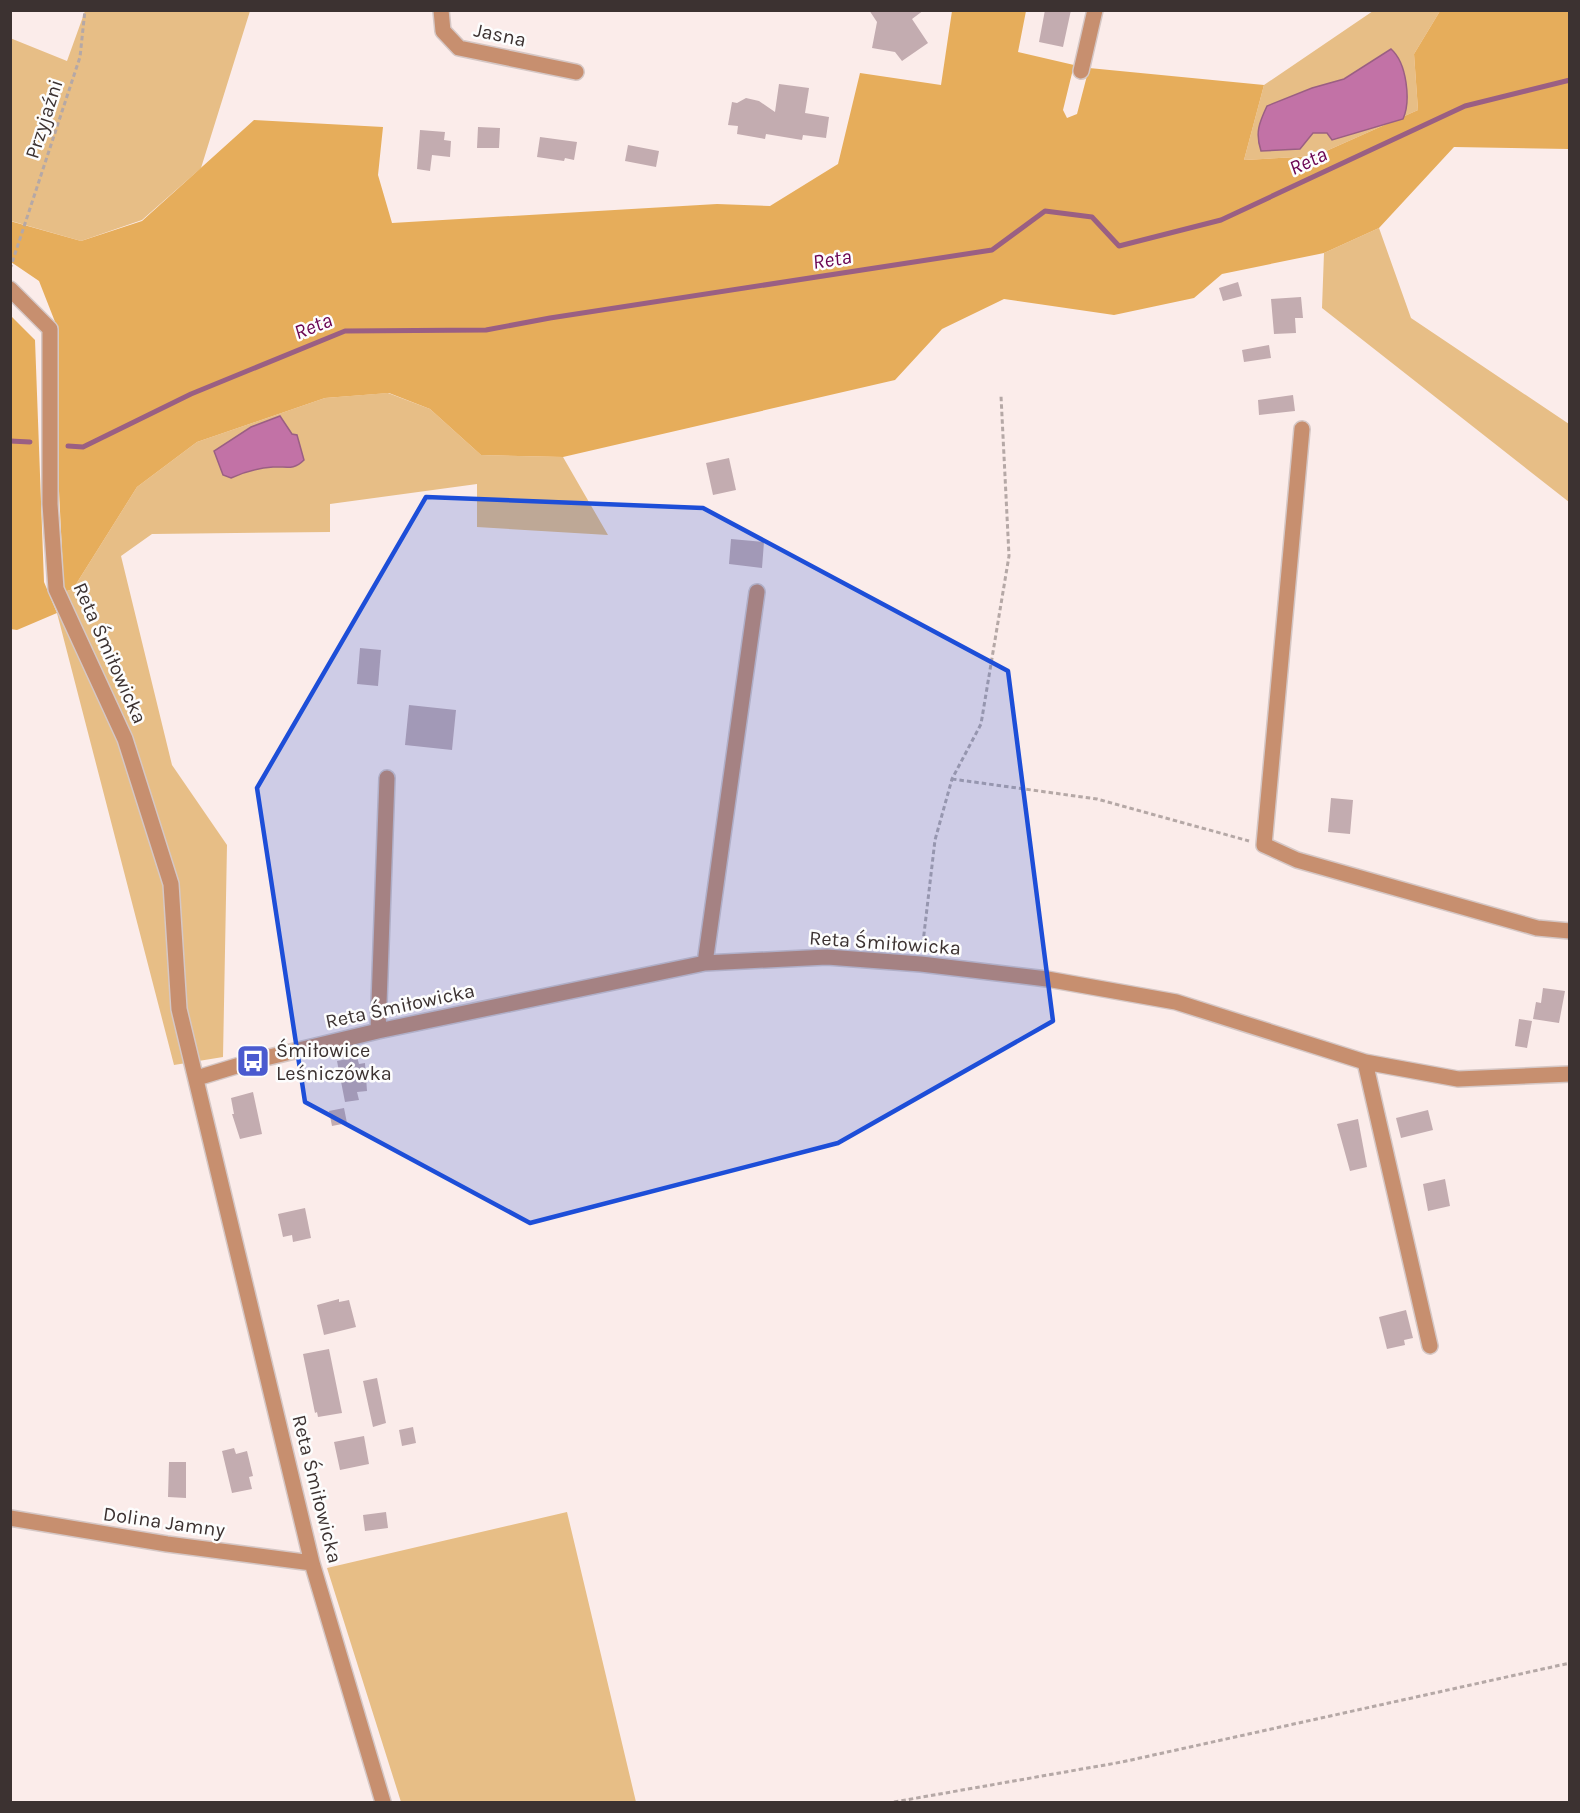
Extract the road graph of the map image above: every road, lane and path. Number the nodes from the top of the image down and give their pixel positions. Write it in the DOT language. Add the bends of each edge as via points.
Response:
graph roads {
  1 [pos="86,10"];
  2 [pos="441,10"];
  3 [pos="1095,10"];
  4 [pos="1081,71"];
  5 [pos="576,72"];
  6 [pos="10,268"];
  7 [pos="10,288"];
  8 [pos="1001,396"];
  9 [pos="1302,429"];
  10 [pos="757,592"];
  11 [pos="387,778"];
  12 [pos="952,779"];
  13 [pos="1264,845"];
  14 [pos="1569,931"];
  15 [pos="705,963"];
  16 [pos="921,964"];
  17 [pos="378,1031"];
  18 [pos="1365,1062"];
  19 [pos="1569,1074"];
  20 [pos="197,1078"];
  21 [pos="1430,1346"];
  22 [pos="10,1518"];
  23 [pos="312,1563"];
  24 [pos="1569,1664"];
  25 [pos="383,1803"];
  26 [pos="894,1803"];
  1 -- 6 [label="path, Przyjaźni" via="80,57"];
  2 -- 5 [label="street, Jasna" via="442,31 459,48"];
  3 -- 4 [label="street"];
  7 -- 20 [label="street, Reta Śmiłowicka" via="50,329 50,504 56,589 125,739 171,884 179,1009"];
  8 -- 12 [label="path" via="1009,556 981,724"];
  9 -- 13 [label="street"];
  10 -- 15 [label="street"];
  11 -- 17 [label="street"];
  12 -- 13 [label="path" via="1097,799"];
  12 -- 16 [label="path" via="934,840"];
  13 -- 14 [label="street" via="1297,860 1538,928"];
  15 -- 16 [label="street, Reta Śmiłowicka" via="827,957"];
  15 -- 17 [label="street, Reta Śmiłowicka"];
  16 -- 18 [label="street, Reta Śmiłowicka" via="1047,979 1176,1002"];
  17 -- 20 [label="street, Reta Śmiłowicka"];
  18 -- 19 [label="street, Reta Śmiłowicka" via="1458,1079"];
  18 -- 21 [label="street"];
  20 -- 23 [label="street, Reta Śmiłowicka"];
  22 -- 23 [label="street, Dolina Jamny"];
  23 -- 25 [label="street, Reta Śmiłowicka"];
  24 -- 26 [label="path" via="1122,1762"];
}
